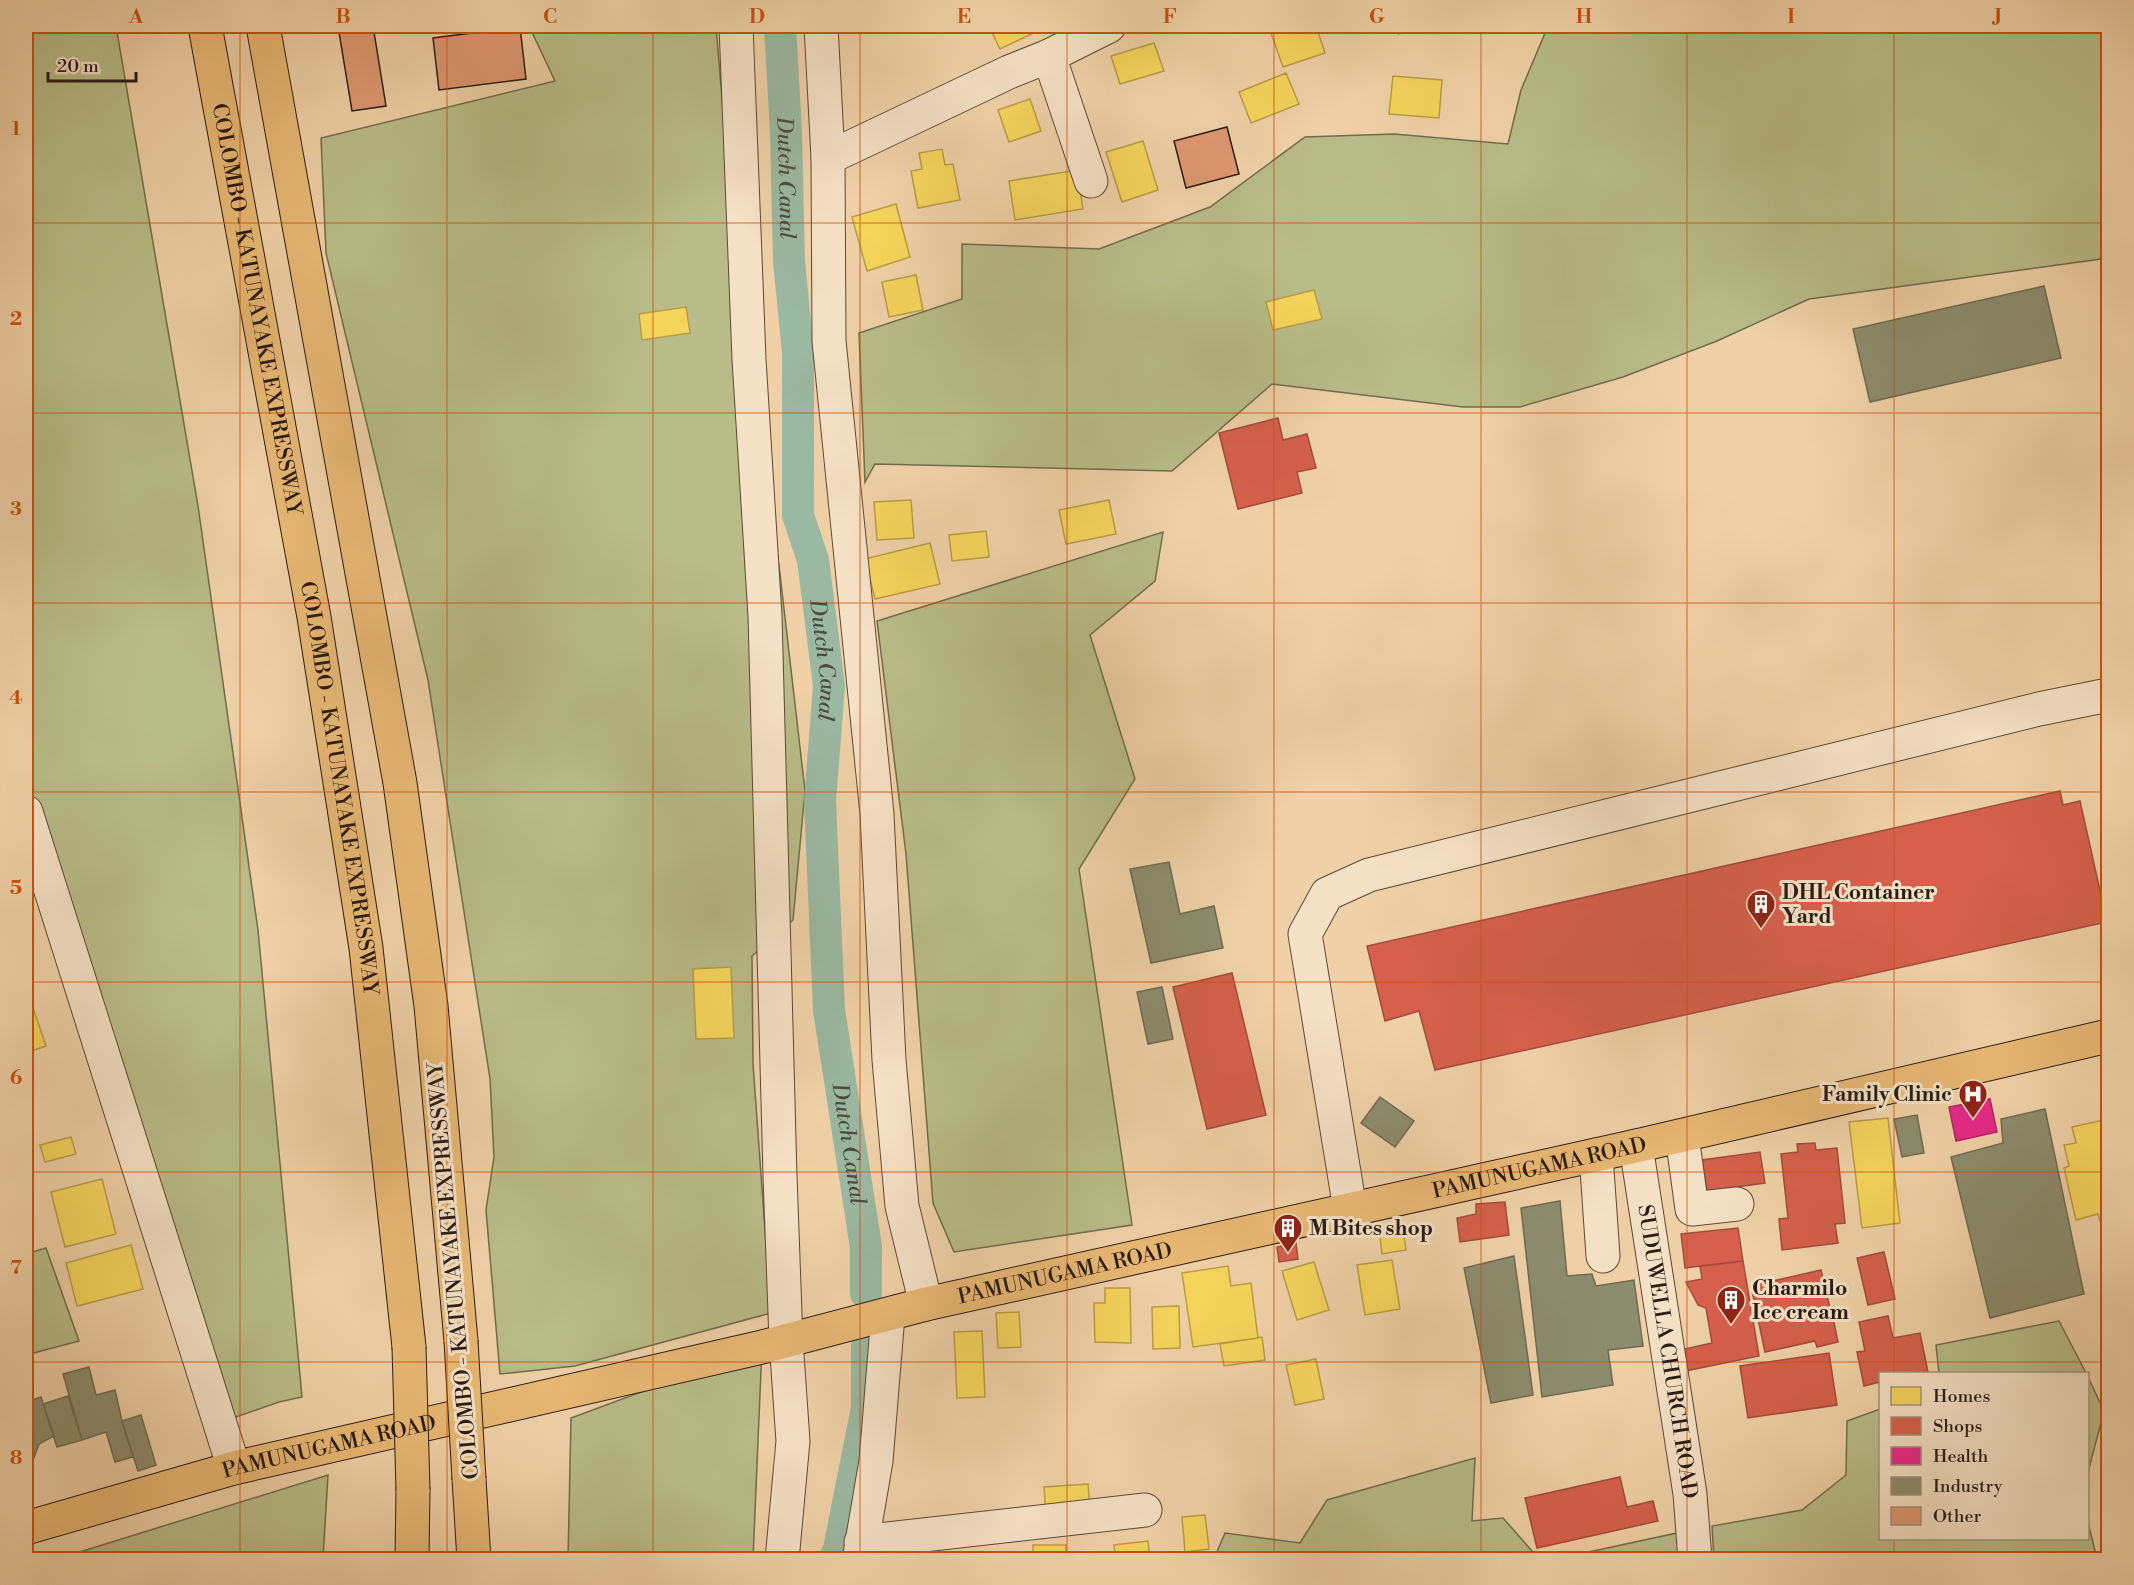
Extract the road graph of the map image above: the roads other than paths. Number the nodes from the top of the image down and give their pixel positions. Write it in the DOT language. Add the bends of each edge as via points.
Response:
graph roads {
  1 [pos="205,26"];
  2 [pos="263,26"];
  3 [pos="736,26"];
  4 [pos="821,26"];
  5 [pos="1109,26"];
  6 [pos="1049,56"];
  7 [pos="828,158"];
  8 [pos="1091,181"];
  9 [pos="2109,695"];
  10 [pos="26,812"];
  11 [pos="2109,1036"];
  12 [pos="1682,1136"];
  13 [pos="1636,1146"];
  14 [pos="1596,1155"];
  15 [pos="1737,1203"];
  16 [pos="1350,1209"];
  17 [pos="1603,1256"];
  18 [pos="926,1304"];
  19 [pos="888,1315"];
  20 [pos="786,1341"];
  21 [pos="234,1468"];
  22 [pos="1145,1510"];
  23 [pos="26,1528"];
  24 [pos="860,1551"];
  25 [pos="412,1560"];
  26 [pos="474,1560"];
  27 [pos="782,1560"];
  28 [pos="1695,1560"];
  1 -- 25 [label="main road, COLOMBO - KATUNAYAKE EXPRESSWAY, bridge" via="314,617 366,948 409,1347"];
  2 -- 26 [label="main road, COLOMBO - KATUNAYAKE EXPRESSWAY, bridge" via="400,783 431,1006 461,1341"];
  3 -- 20 [label="street" via="749,359 765,616"];
  4 -- 7 [label="street"];
  5 -- 6 [label="street"];
  6 -- 7 [label="street"];
  6 -- 8 [label="street"];
  7 -- 18 [label="street" via="829,341 877,814 889,1060 902,1206"];
  9 -- 16 [label="street" via="2038,709 1369,875 1328,894 1305,934"];
  10 -- 21 [label="street"];
  11 -- 12 [label="main road, PAMUNUGAMA ROAD"];
  12 -- 13 [label="main road, PAMUNUGAMA ROAD"];
  12 -- 15 [label="street" via="1692,1209"];
  13 -- 14 [label="main road, PAMUNUGAMA ROAD"];
  13 -- 28 [label="street, SUDUWELLA CHURCH ROAD" via="1690,1494"];
  14 -- 16 [label="main road, PAMUNUGAMA ROAD"];
  14 -- 17 [label="street"];
  16 -- 18 [label="main road, PAMUNUGAMA ROAD"];
  18 -- 19 [label="main road, PAMUNUGAMA ROAD"];
  19 -- 20 [label="main road, PAMUNUGAMA ROAD"];
  19 -- 24 [label="street" via="876,1461"];
  20 -- 21 [label="main road, PAMUNUGAMA ROAD"];
  20 -- 27 [label="street" via="793,1441"];
  21 -- 23 [label="main road, PAMUNUGAMA ROAD"];
  22 -- 24 [label="street"];
}
